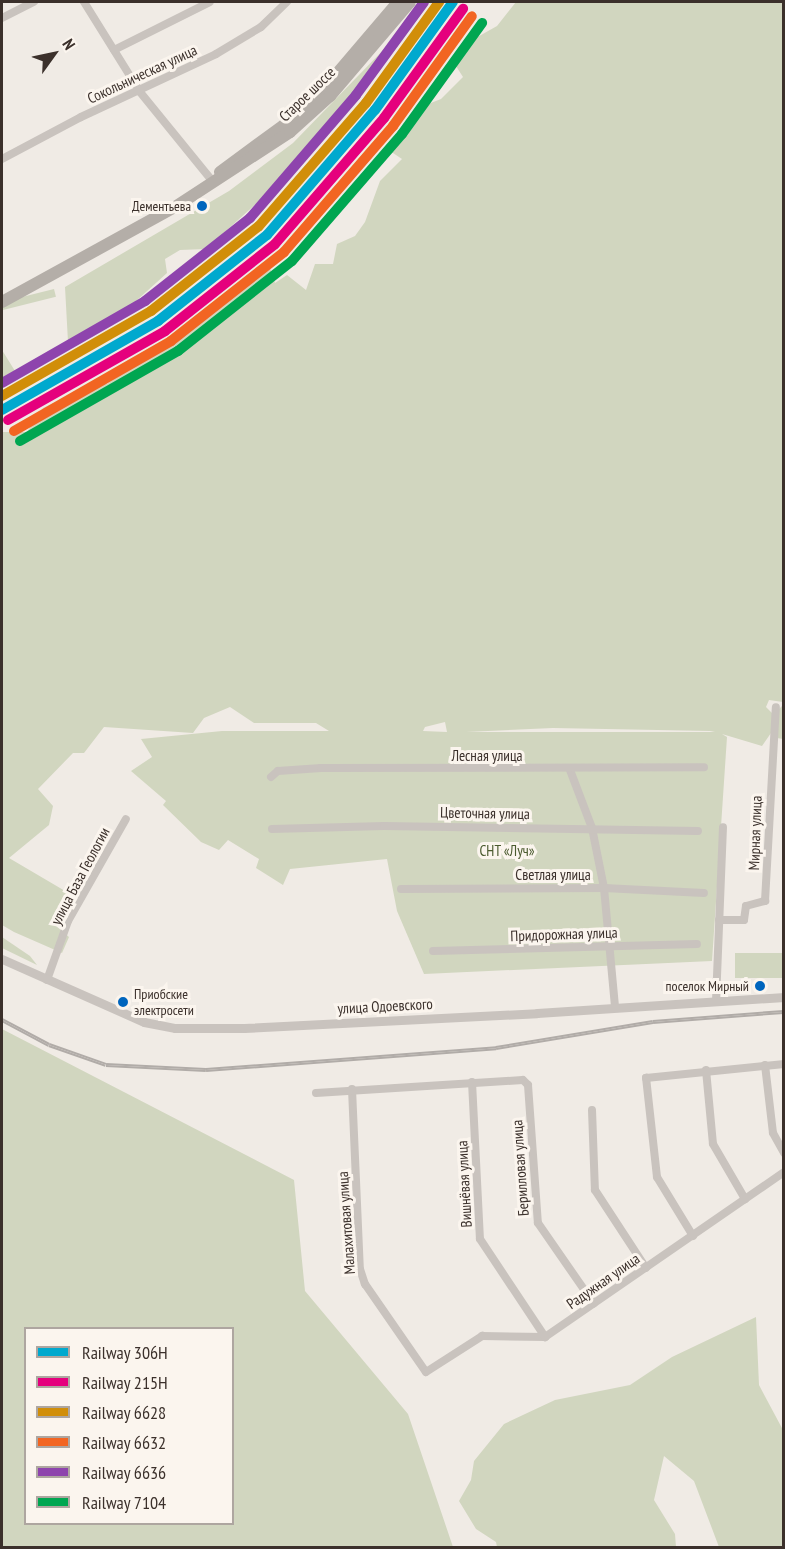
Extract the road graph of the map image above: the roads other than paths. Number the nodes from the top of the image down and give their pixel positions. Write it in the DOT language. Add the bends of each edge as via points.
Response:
graph roads {
  1 [pos="34,2"];
  2 [pos="84,2"];
  3 [pos="210,2"];
  4 [pos="287,2"];
  5 [pos="398,2"];
  6 [pos="410,2"];
  7 [pos="2,18"];
  8 [pos="114,50"];
  9 [pos="140,92"];
  10 [pos="2,159"];
  11 [pos="208,183"];
  12 [pos="103,243"];
  13 [pos="2,293"];
  14 [pos="2,302"];
  15 [pos="776,707"];
  16 [pos="704,767"];
  17 [pos="570,770"];
  18 [pos="272,777"];
  19 [pos="126,819"];
  20 [pos="723,827"];
  21 [pos="592,828"];
  22 [pos="272,829"];
  23 [pos="698,831"];
  24 [pos="604,888"];
  25 [pos="401,889"];
  26 [pos="704,893"];
  27 [pos="719,920"];
  28 [pos="697,944"];
  29 [pos="609,946"];
  30 [pos="433,951"];
  31 [pos="2,959"];
  32 [pos="47,980"];
  33 [pos="783,997"];
  34 [pos="716,1000"];
  35 [pos="615,1007"];
  36 [pos="783,1064"];
  37 [pos="765,1065"];
  38 [pos="706,1070"];
  39 [pos="472,1082"];
  40 [pos="352,1089"];
  41 [pos="316,1093"];
  42 [pos="592,1110"];
  43 [pos="783,1153"];
  44 [pos="783,1172"];
  45 [pos="746,1199"];
  46 [pos="693,1236"];
  47 [pos="646,1268"];
  48 [pos="594,1304"];
  49 [pos="545,1337"];
  1 -- 7 [label="street"];
  2 -- 8 [label="street"];
  3 -- 8 [label="street"];
  4 -- 9 [label="street, Сокольническая улица" via="261,27"];
  5 -- 11 [label="highway, Старое шоссе" via="324,89"];
  6 -- 11 [label="highway, Старое шоссе" via="330,96 290,132"];
  8 -- 9 [label="street"];
  9 -- 10 [label="street, Сокольническая улица" via="81,117"];
  9 -- 11 [label="street"];
  11 -- 12 [label="highway"];
  12 -- 13 [label="highway"];
  12 -- 14 [label="highway"];
  15 -- 27 [label="street, Мирная улица" via="765,901 746,906 744,920"];
  16 -- 17 [label="street, Лесная улица"];
  17 -- 18 [label="street, Лесная улица" via="321,768 278,771"];
  17 -- 21 [label="street"];
  19 -- 32 [label="street, улица База Геологии" via="68,921"];
  20 -- 27 [label="street"];
  21 -- 22 [label="street, Цветочная улица"];
  21 -- 23 [label="street, Цветочная улица"];
  21 -- 24 [label="street"];
  24 -- 25 [label="street, Светлая улица"];
  24 -- 26 [label="street, Светлая улица"];
  24 -- 29 [label="street"];
  27 -- 34 [label="street"];
  28 -- 29 [label="street, Придорожная улица"];
  29 -- 30 [label="street, Придорожная улица"];
  29 -- 35 [label="street"];
  31 -- 32 [label="street, улица Одоевского"];
  32 -- 35 [label="street, улица Одоевского" via="144,1022 175,1028 244,1028"];
  33 -- 34 [label="street, улица Одоевского"];
  34 -- 35 [label="street, улица Одоевского"];
  36 -- 37 [label="street"];
  37 -- 38 [label="street"];
  37 -- 43 [label="street" via="773,1133"];
  38 -- 45 [label="street" via="713,1144"];
  38 -- 46 [label="street" via="646,1078 657,1177"];
  39 -- 40 [label="street"];
  39 -- 48 [label="street, Берилловая улица" via="523,1080 528,1085 538,1223"];
  39 -- 49 [label="street, Вишнёвая улица" via="480,1239"];
  40 -- 41 [label="street"];
  40 -- 49 [label="street, Малахитовая улица" via="360,1269 365,1284 426,1372 482,1336"];
  42 -- 47 [label="street" via="595,1190"];
  44 -- 45 [label="street, Радужная улица"];
  45 -- 46 [label="street, Радужная улица"];
  46 -- 47 [label="street, Радужная улица"];
  47 -- 48 [label="street, Радужная улица"];
  48 -- 49 [label="street, Радужная улица"];
}
